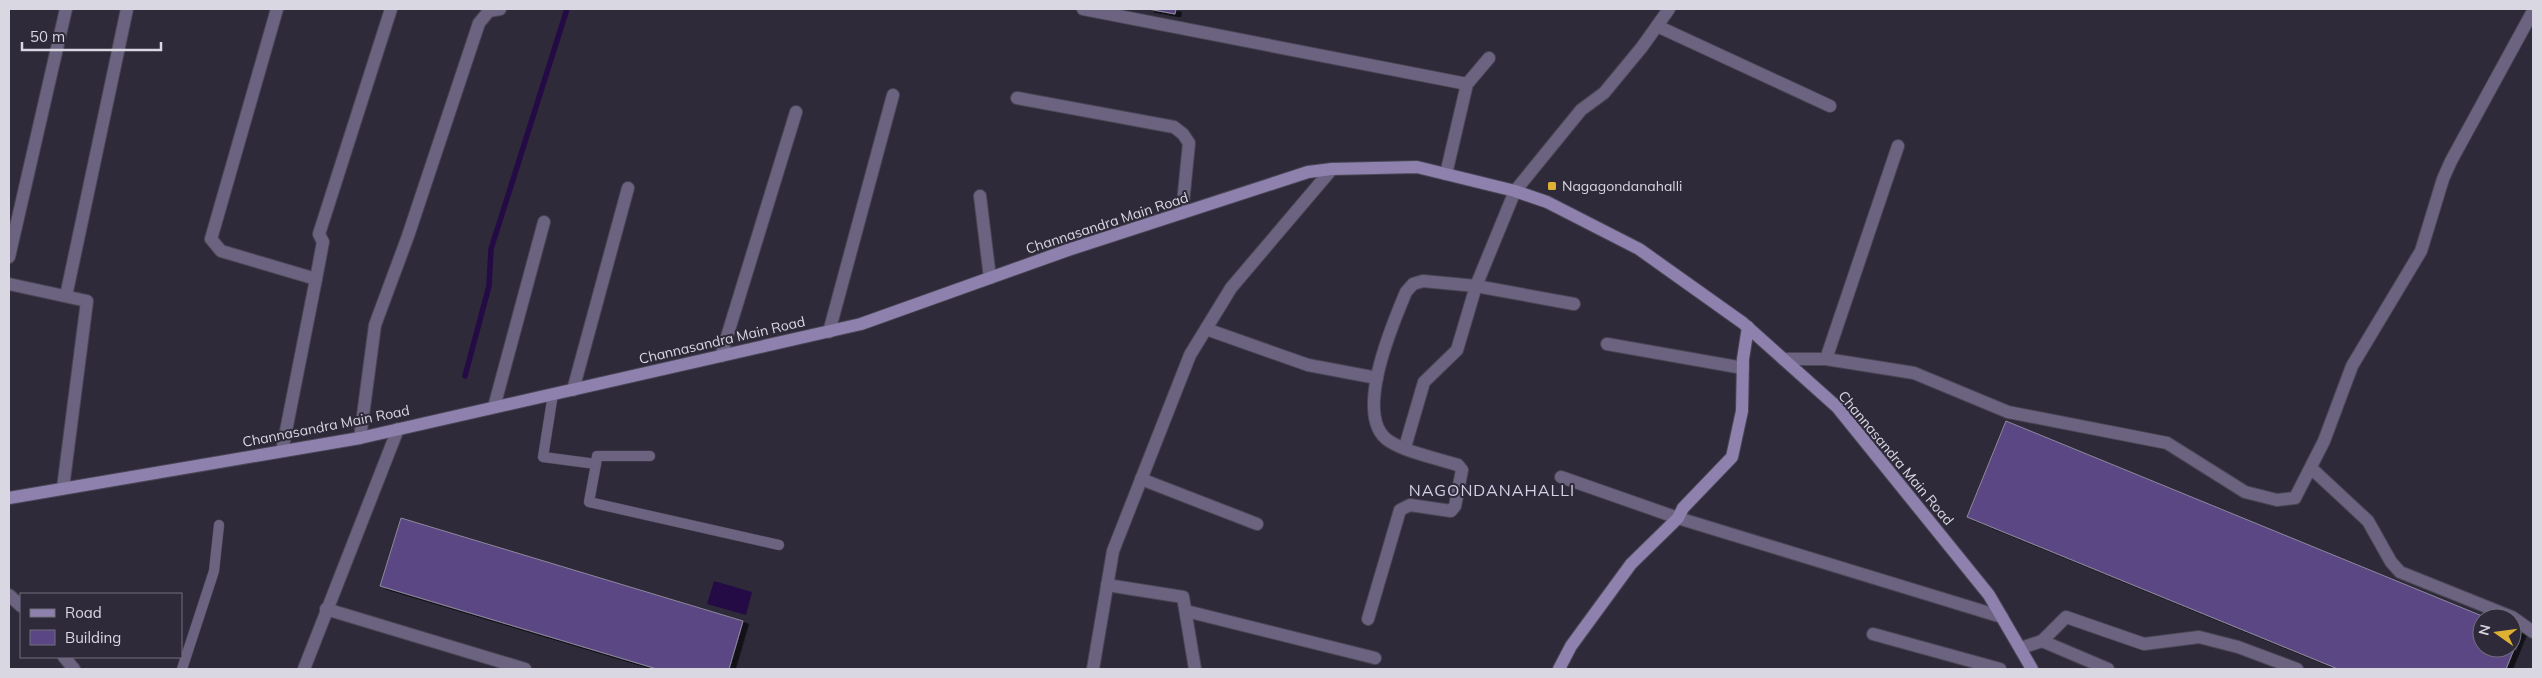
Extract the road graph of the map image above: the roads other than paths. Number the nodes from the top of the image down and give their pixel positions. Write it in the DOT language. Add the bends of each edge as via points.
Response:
graph roads {
  1 [pos="66,9"];
  2 [pos="127,9"];
  3 [pos="277,9"];
  4 [pos="391,9"];
  5 [pos="500,9"];
  6 [pos="1083,9"];
  7 [pos="1669,9"];
  8 [pos="2533,11"];
  9 [pos="1657,26"];
  10 [pos="1489,58"];
  11 [pos="1466,84"];
  12 [pos="893,95"];
  13 [pos="1017,98"];
  14 [pos="1830,106"];
  15 [pos="796,112"];
  16 [pos="1898,146"];
  17 [pos="1332,169"];
  18 [pos="1446,174"];
  19 [pos="628,188"];
  20 [pos="1515,191"];
  21 [pos="980,196"];
  22 [pos="1182,213"];
  23 [pos="544,222"];
  24 [pos="9,257"];
  25 [pos="990,278"];
  26 [pos="316,279"];
  27 [pos="9,284"];
  28 [pos="1476,286"];
  29 [pos="66,296"];
  30 [pos="1574,304"];
  31 [pos="1748,327"];
  32 [pos="1206,329"];
  33 [pos="829,332"];
  34 [pos="1607,344"];
  35 [pos="721,356"];
  36 [pos="1783,359"];
  37 [pos="1826,359"];
  38 [pos="1743,368"];
  39 [pos="1377,378"];
  40 [pos="572,390"];
  41 [pos="553,394"];
  42 [pos="494,407"];
  43 [pos="398,429"];
  44 [pos="360,438"];
  45 [pos="1405,447"];
  46 [pos="282,451"];
  47 [pos="650,456"];
  48 [pos="596,464"];
  49 [pos="2311,468"];
  50 [pos="1561,477"];
  51 [pos="1141,479"];
  52 [pos="63,488"];
  53 [pos="9,498"];
  54 [pos="1678,518"];
  55 [pos="1257,524"];
  56 [pos="219,525"];
  57 [pos="779,544"];
  58 [pos="1107,585"];
  59 [pos="9,595"];
  60 [pos="20,605"];
  61 [pos="326,608"];
  62 [pos="1186,612"];
  63 [pos="2002,617"];
  64 [pos="1368,619"];
  65 [pos="2533,632"];
  66 [pos="1873,634"];
  67 [pos="2042,641"];
  68 [pos="2020,648"];
  69 [pos="65,658"];
  70 [pos="1375,658"];
  71 [pos="74,669"];
  72 [pos="182,669"];
  73 [pos="304,669"];
  74 [pos="524,669"];
  75 [pos="1093,669"];
  76 [pos="1195,669"];
  77 [pos="1559,669"];
  78 [pos="2000,669"];
  79 [pos="2032,669"];
  80 [pos="2108,669"];
  81 [pos="2298,669"];
  1 -- 24 [label="street"];
  2 -- 29 [label="street"];
  3 -- 26 [label="street" via="211,239 221,251"];
  4 -- 26 [label="street" via="319,234 323,242"];
  5 -- 44 [label="street" via="489,11 479,23 408,236 374,325"];
  6 -- 11 [label="street"];
  7 -- 9 [label="street"];
  8 -- 49 [label="street" via="2451,161 2424,244 2352,366"];
  9 -- 14 [label="street"];
  9 -- 20 [label="street" via="1604,93 1581,110"];
  10 -- 11 [label="street"];
  11 -- 18 [label="street"];
  12 -- 33 [label="street"];
  13 -- 22 [label="street" via="1174,128 1183,134 1189,143"];
  15 -- 35 [label="street"];
  16 -- 37 [label="street"];
  17 -- 18 [label="street, Channasandra Main Road" via="1417,167"];
  17 -- 22 [label="street, Channasandra Main Road" via="1308,172"];
  17 -- 32 [label="street" via="1231,288"];
  18 -- 20 [label="street, Channasandra Main Road"];
  19 -- 40 [label="street"];
  20 -- 28 [label="street"];
  20 -- 31 [label="street, Channasandra Main Road" via="1547,202 1639,249"];
  21 -- 25 [label="street"];
  22 -- 25 [label="street, Channasandra Main Road"];
  23 -- 42 [label="street"];
  25 -- 33 [label="street, Channasandra Main Road" via="861,324"];
  26 -- 46 [label="street"];
  27 -- 29 [label="street"];
  28 -- 30 [label="street"];
  28 -- 39 [label="street" via="1422,281 1414,284 1406,292 1393,324"];
  28 -- 45 [label="street" via="1455,353 1430,375 1421,388"];
  29 -- 52 [label="street" via="87,301"];
  31 -- 36 [label="street, Channasandra Main Road"];
  31 -- 38 [label="street"];
  32 -- 39 [label="street" via="1308,365"];
  32 -- 51 [label="street" via="1190,355"];
  33 -- 35 [label="street, Channasandra Main Road"];
  34 -- 38 [label="street"];
  35 -- 40 [label="street, Channasandra Main Road"];
  36 -- 37 [label="street"];
  36 -- 63 [label="street, Channasandra Main Road" via="1837,407 1989,595"];
  37 -- 49 [label="street" via="1914,373 2008,412 2167,444 2244,492 2277,500 2296,498"];
  38 -- 54 [label="street" via="1742,411 1732,457"];
  39 -- 45 [label="street" via="1374,416 1379,430 1388,440"];
  40 -- 41 [label="street, Channasandra Main Road"];
  41 -- 42 [label="street, Channasandra Main Road"];
  41 -- 48 [label="lane" via="543,457"];
  42 -- 43 [label="street, Channasandra Main Road"];
  43 -- 44 [label="street, Channasandra Main Road"];
  43 -- 61 [label="street"];
  44 -- 46 [label="street, Channasandra Main Road"];
  45 -- 64 [label="street" via="1458,465 1462,470 1455,506 1451,511 1410,505 1400,510"];
  46 -- 52 [label="street, Channasandra Main Road"];
  47 -- 48 [label="lane" via="597,456"];
  48 -- 57 [label="lane" via="589,502"];
  49 -- 65 [label="street" via="2368,521 2400,572 2512,617"];
  50 -- 54 [label="street"];
  51 -- 55 [label="street"];
  51 -- 58 [label="street" via="1113,551"];
  52 -- 53 [label="street, Channasandra Main Road"];
  54 -- 63 [label="street"];
  54 -- 77 [label="street" via="1631,564 1571,646"];
  56 -- 72 [label="lane" via="214,571"];
  58 -- 62 [label="street" via="1182,597"];
  58 -- 75 [label="street"];
  59 -- 60 [label="street"];
  61 -- 73 [label="street"];
  61 -- 74 [label="street"];
  62 -- 70 [label="street"];
  62 -- 76 [label="street"];
  63 -- 68 [label="street, Channasandra Main Road"];
  66 -- 78 [label="street"];
  67 -- 68 [label="street"];
  67 -- 80 [label="street"];
  67 -- 81 [label="street" via="2066,617 2144,644 2199,637 2238,646"];
  68 -- 79 [label="street, Channasandra Main Road"];
  69 -- 71 [label="street"];
}
